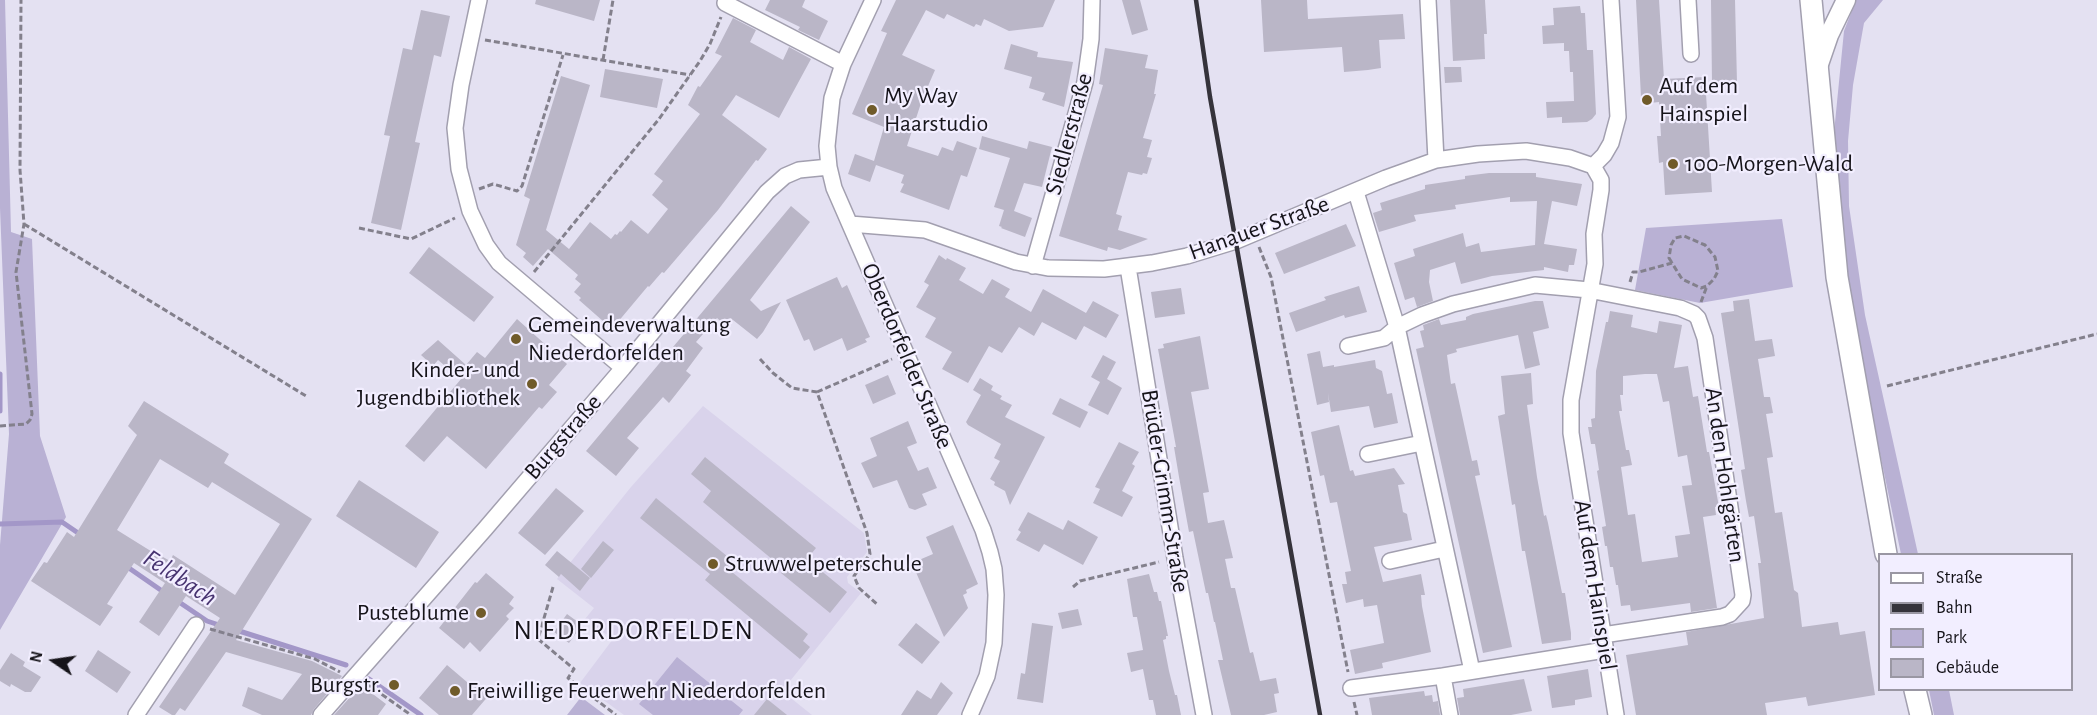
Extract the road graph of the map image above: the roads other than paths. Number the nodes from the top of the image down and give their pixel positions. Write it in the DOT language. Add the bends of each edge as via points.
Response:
graph roads {
  1 [pos="479,0"];
  2 [pos="873,0"];
  3 [pos="1092,0"];
  4 [pos="1428,0"];
  5 [pos="1611,0"];
  6 [pos="1688,0"];
  7 [pos="1811,0"];
  8 [pos="1846,0"];
  9 [pos="726,1"];
  10 [pos="1691,54"];
  11 [pos="843,64"];
  12 [pos="1817,68"];
  13 [pos="1436,160"];
  14 [pos="1593,166"];
  15 [pos="829,167"];
  16 [pos="1356,192"];
  17 [pos="850,224"];
  18 [pos="1033,266"];
  19 [pos="1128,267"];
  20 [pos="1589,290"];
  21 [pos="1397,327"];
  22 [pos="1348,346"];
  23 [pos="622,368"];
  24 [pos="1422,443"];
  25 [pos="1368,454"];
  26 [pos="1444,549"];
  27 [pos="1886,553"];
  28 [pos="1390,561"];
  29 [pos="196,625"];
  30 [pos="1604,643"];
  31 [pos="1472,671"];
  32 [pos="1443,676"];
  33 [pos="1351,688"];
  34 [pos="1915,691"];
  35 [pos="136,715"];
  36 [pos="321,715"];
  37 [pos="970,715"];
  38 [pos="1204,715"];
  39 [pos="1449,715"];
  40 [pos="1616,715"];
  41 [pos="1921,715"];
  1 -- 23 [label="street" via="455,128 470,211 492,255"];
  2 -- 11 [label="street, Oberdorfelder Straße"];
  3 -- 18 [label="street, Siedlerstraße" via="1085,82"];
  4 -- 13 [label="street"];
  5 -- 14 [label="street" via="1618,117 1611,143"];
  6 -- 10 [label="street"];
  7 -- 12 [label="main road"];
  8 -- 12 [label="street"];
  9 -- 11 [label="street"];
  11 -- 15 [label="street, Oberdorfelder Straße" via="829,113"];
  12 -- 27 [label="main road" via="1837,277"];
  13 -- 14 [label="street, Hanauer Straße" via="1526,151"];
  13 -- 16 [label="street, Hanauer Straße"];
  14 -- 20 [label="street, Auf dem Hainspiel" via="1601,180 1601,190"];
  15 -- 17 [label="street, Oberdorfelder Straße"];
  15 -- 23 [label="street, Burgstraße" via="799,170 775,183"];
  16 -- 19 [label="street, Hanauer Straße" via="1254,235 1187,256"];
  16 -- 21 [label="street"];
  17 -- 18 [label="street, Hanauer Straße" via="925,230"];
  17 -- 37 [label="street, Oberdorfelder Straße" via="983,530 994,569 994,643 987,676"];
  18 -- 19 [label="street, Hanauer Straße" via="1064,270"];
  19 -- 38 [label="street, Brüder-Grimm-Straße"];
  20 -- 21 [label="street, An den Hohlgärten" via="1548,285 1520,287 1454,304"];
  20 -- 30 [label="street, Auf dem Hainspiel" via="1572,388 1571,424"];
  20 -- 30 [label="street, An den Hohlgärten" via="1680,308 1694,314 1702,326 1743,595 1737,608 1722,617"];
  21 -- 22 [label="street, An den Hohlgärten" via="1384,338"];
  21 -- 24 [label="street"];
  23 -- 36 [label="street, Burgstraße"];
  24 -- 25 [label="street"];
  24 -- 26 [label="street"];
  26 -- 28 [label="street"];
  26 -- 31 [label="street"];
  29 -- 35 [label="street"];
  30 -- 31 [label="street, An den Hohlgärten"];
  30 -- 40 [label="street, Auf dem Hainspiel"];
  31 -- 32 [label="street, An den Hohlgärten"];
  32 -- 33 [label="street, An den Hohlgärten"];
  32 -- 39 [label="street"];
  34 -- 41 [label="main road"];
}
